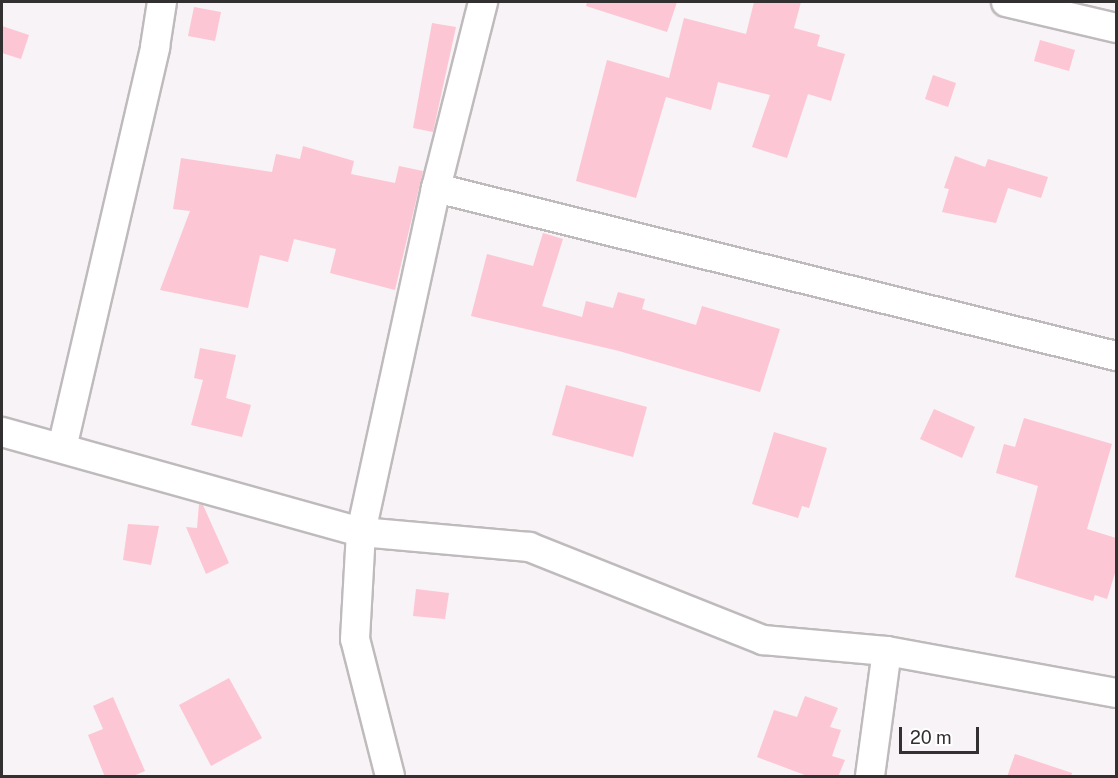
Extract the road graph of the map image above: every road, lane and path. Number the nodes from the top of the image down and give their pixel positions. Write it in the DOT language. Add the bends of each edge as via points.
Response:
graph roads {
  1 [pos="162,2"];
  2 [pos="483,2"];
  3 [pos="1006,2"];
  4 [pos="1116,28"];
  5 [pos="436,188"];
  6 [pos="1116,356"];
  7 [pos="2,432"];
  8 [pos="62,448"];
  9 [pos="361,532"];
  10 [pos="887,651"];
  11 [pos="1116,693"];
  12 [pos="390,777"];
  13 [pos="870,777"];
  1 -- 8 [label="street" via="153,58"];
  2 -- 5 [label="street"];
  3 -- 4 [label="street"];
  5 -- 6 [label="street"];
  5 -- 9 [label="street"];
  7 -- 8 [label="street"];
  8 -- 9 [label="street"];
  9 -- 10 [label="street" via="529,548 763,640"];
  9 -- 12 [label="street" via="355,639"];
  10 -- 11 [label="street"];
  10 -- 13 [label="street"];
}
